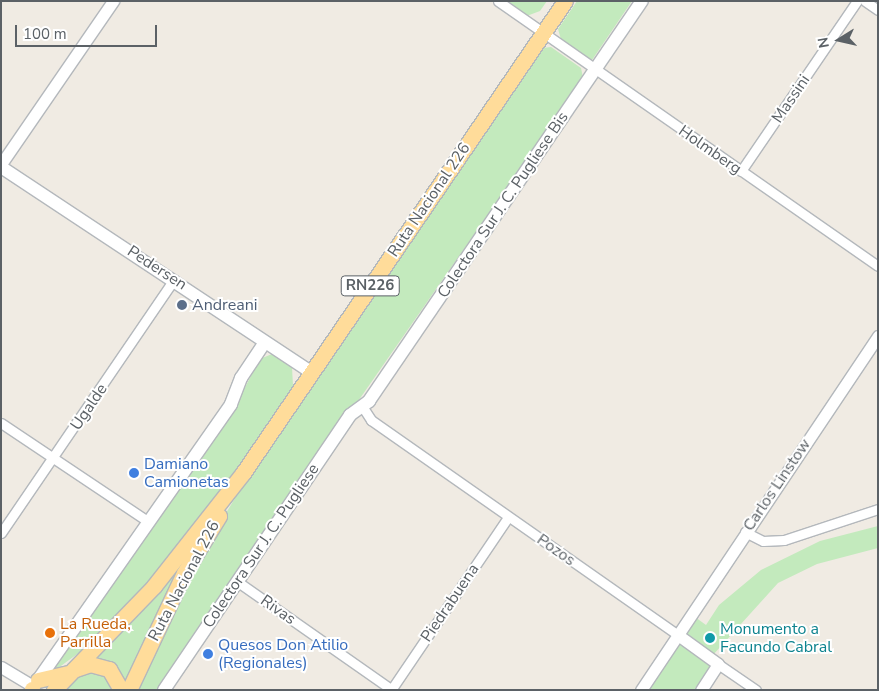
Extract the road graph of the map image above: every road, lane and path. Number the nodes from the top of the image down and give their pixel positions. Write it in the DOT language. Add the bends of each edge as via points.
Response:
graph roads {
  1 [pos="565,1"];
  2 [pos="642,1"];
  3 [pos="857,1"];
  4 [pos="866,1"];
  5 [pos="112,2"];
  6 [pos="499,2"];
  7 [pos="878,10"];
  8 [pos="542,34"];
  9 [pos="595,70"];
  10 [pos="1,166"];
  11 [pos="741,171"];
  12 [pos="878,266"];
  13 [pos="174,279"];
  14 [pos="878,336"];
  15 [pos="265,342"];
  16 [pos="311,372"];
  17 [pos="362,406"];
  18 [pos="1,423"];
  19 [pos="53,459"];
  20 [pos="243,473"];
  21 [pos="878,509"];
  22 [pos="508,517"];
  23 [pos="149,522"];
  24 [pos="745,532"];
  25 [pos="1,533"];
  26 [pos="238,582"];
  27 [pos="678,635"];
  28 [pos="718,664"];
  29 [pos="1,667"];
  30 [pos="71,671"];
  31 [pos="33,687"];
  32 [pos="54,690"];
  33 [pos="121,690"];
  34 [pos="129,690"];
  35 [pos="164,690"];
  36 [pos="392,690"];
  37 [pos="641,690"];
  38 [pos="701,690"];
  39 [pos="756,690"];
  1 -- 8 [label="highway, Ruta Nacional 226 / RN226"];
  2 -- 9 [label="main road, Colectora Sur J. C. Pugliese Bis"];
  3 -- 11 [label="street, Massini"];
  4 -- 7 [label="street"];
  5 -- 10 [label="street"];
  6 -- 8 [label="street, Holmberg"];
  8 -- 9 [label="street, Holmberg"];
  8 -- 16 [label="highway, Ruta Nacional 226 / RN226"];
  9 -- 11 [label="street, Holmberg"];
  9 -- 17 [label="main road, Colectora Sur J. C. Pugliese Bis"];
  10 -- 13 [label="main road, Pedersen"];
  11 -- 12 [label="street, Holmberg"];
  13 -- 15 [label="main road, Pedersen"];
  13 -- 19 [label="street, Ugalde"];
  14 -- 24 [label="street, Carlos Linstow"];
  15 -- 16 [label="main road, Pedersen"];
  15 -- 23 [label="main road" via="241,378 231,404"];
  16 -- 20 [label="highway, Ruta Nacional 226 / RN226"];
  17 -- 22 [label="street, Pozos" via="371,420"];
  17 -- 26 [label="main road, Colectora Sur J. C. Pugliese" via="350,414"];
  18 -- 19 [label="street"];
  19 -- 23 [label="street"];
  19 -- 25 [label="street, Ugalde"];
  20 -- 30 [label="highway, Ruta Nacional 226 / RN226" via="154,586"];
  20 -- 34 [label="highway, Ruta Nacional 226 / RN226" via="184,573"];
  21 -- 24 [label="street" via="784,540 763,540"];
  22 -- 27 [label="street, Pozos"];
  22 -- 36 [label="street, Piedrabuena"];
  23 -- 31 [label="main road"];
  24 -- 27 [label="street, Carlos Linstow"];
  26 -- 35 [label="main road, Colectora Sur J. C. Pugliese"];
  26 -- 36 [label="street, Rivas"];
  27 -- 28 [label="street, Pozos"];
  27 -- 37 [label="street, Carlos Linstow"];
  28 -- 38 [label="street"];
  28 -- 39 [label="street, Pozos"];
  29 -- 31 [label="street"];
  30 -- 31 [label="highway"];
  30 -- 32 [label="highway, Ruta Nacional 226 / RN226"];
  30 -- 33 [label="highway" via="90,664 106,667 116,676"];
}
